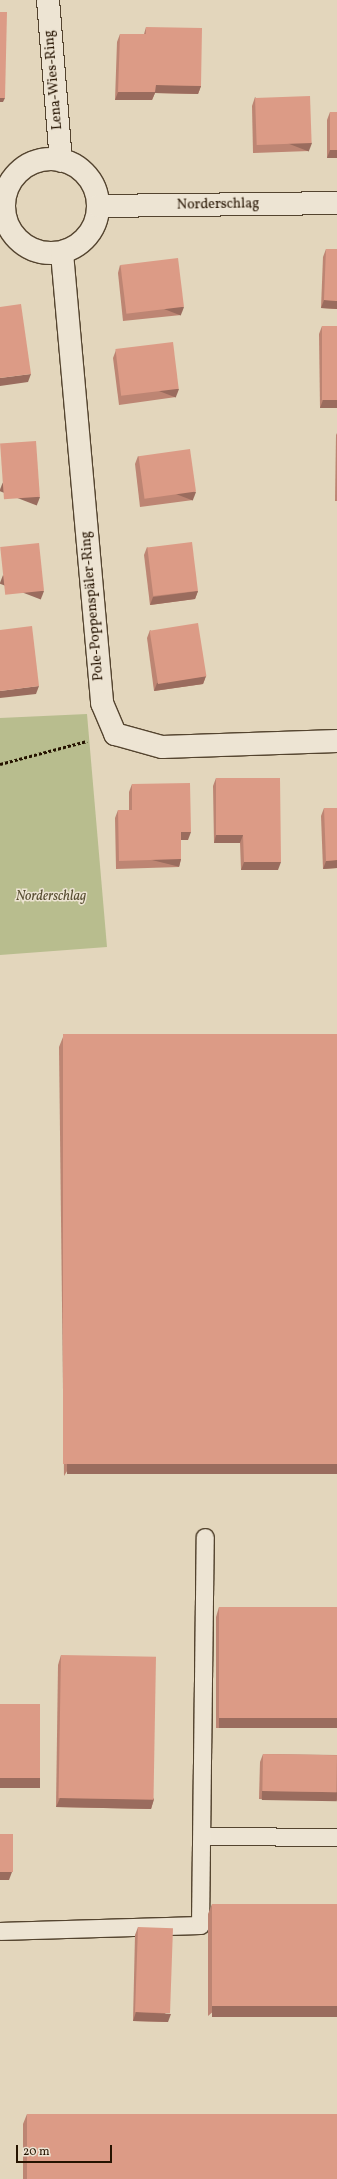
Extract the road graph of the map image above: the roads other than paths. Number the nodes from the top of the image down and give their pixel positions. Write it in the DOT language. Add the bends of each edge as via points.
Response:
graph roads {
  1 [pos="48,0"];
  2 [pos="61,160"];
  3 [pos="337,203"];
  4 [pos="98,206"];
  5 [pos="2,208"];
  6 [pos="62,253"];
  7 [pos="337,741"];
  8 [pos="205,1537"];
  9 [pos="203,1836"];
  10 [pos="337,1837"];
  11 [pos="0,1931"];
  1 -- 2 [label="street, Lena-Wies-Ring"];
  2 -- 4 [label="street" via="76,166 88,177 96,190"];
  2 -- 5 [label="street" via="47,159 21,170 11,181"];
  3 -- 4 [label="street, Norderschlag"];
  4 -- 6 [label="street" via="96,222 88,236"];
  5 -- 6 [label="street" via="6,222 22,244 34,251"];
  6 -- 7 [label="street, Pole-Poppenspäler-Ring" via="102,703 115,734 162,747"];
  8 -- 9 [label="lane"];
  9 -- 10 [label="lane"];
  9 -- 11 [label="lane" via="200,1925"];
}
